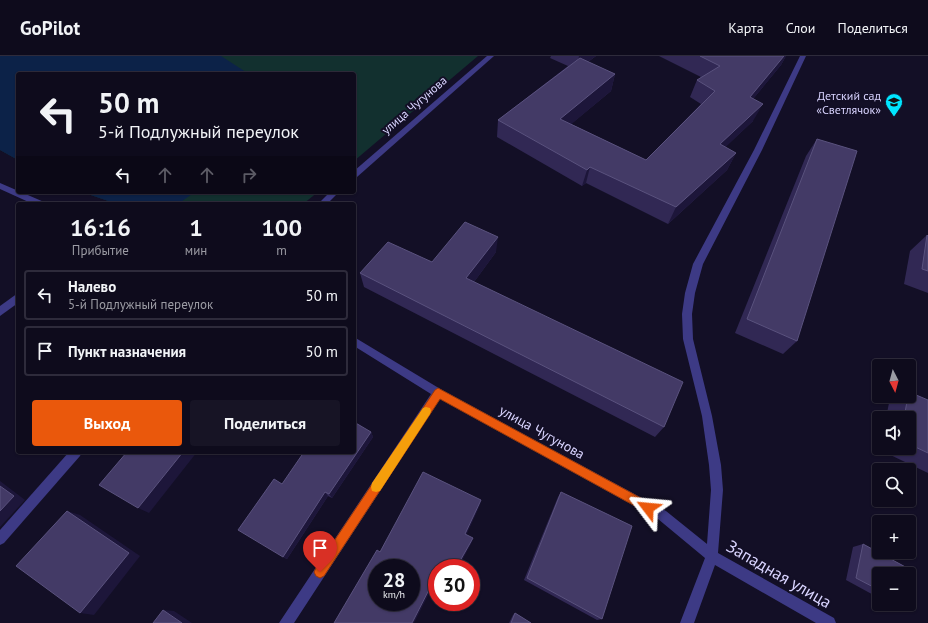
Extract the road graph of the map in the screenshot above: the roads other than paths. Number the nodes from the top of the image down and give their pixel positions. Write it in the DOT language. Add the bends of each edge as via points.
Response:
graph roads {
  1 [pos="491,56"];
  2 [pos="802,56"];
  3 [pos="356,173"];
  4 [pos="0,186"];
  5 [pos="16,193"];
  6 [pos="18,194"];
  7 [pos="333,194"];
  8 [pos="36,202"];
  9 [pos="324,202"];
  10 [pos="16,299"];
  11 [pos="0,312"];
  12 [pos="356,342"];
  13 [pos="438,393"];
  14 [pos="74,454"];
  15 [pos="0,539"];
  16 [pos="712,556"];
  17 [pos="286,623"];
  18 [pos="687,623"];
  19 [pos="829,623"];
  1 -- 3 [label="street, улица Чугунова"];
  2 -- 16 [label="street" via="758,150 698,264 686,314 688,339 716,465 717,490"];
  4 -- 5 [label="street"];
  6 -- 8 [label="street"];
  7 -- 9 [label="street"];
  10 -- 11 [label="street"];
  12 -- 13 [label="street, улица Чугунова"];
  13 -- 16 [label="street, улица Чугунова" via="662,515"];
  13 -- 17 [label="street"];
  14 -- 15 [label="street"];
  16 -- 18 [label="street"];
  16 -- 19 [label="street, Западная улица"];
}
